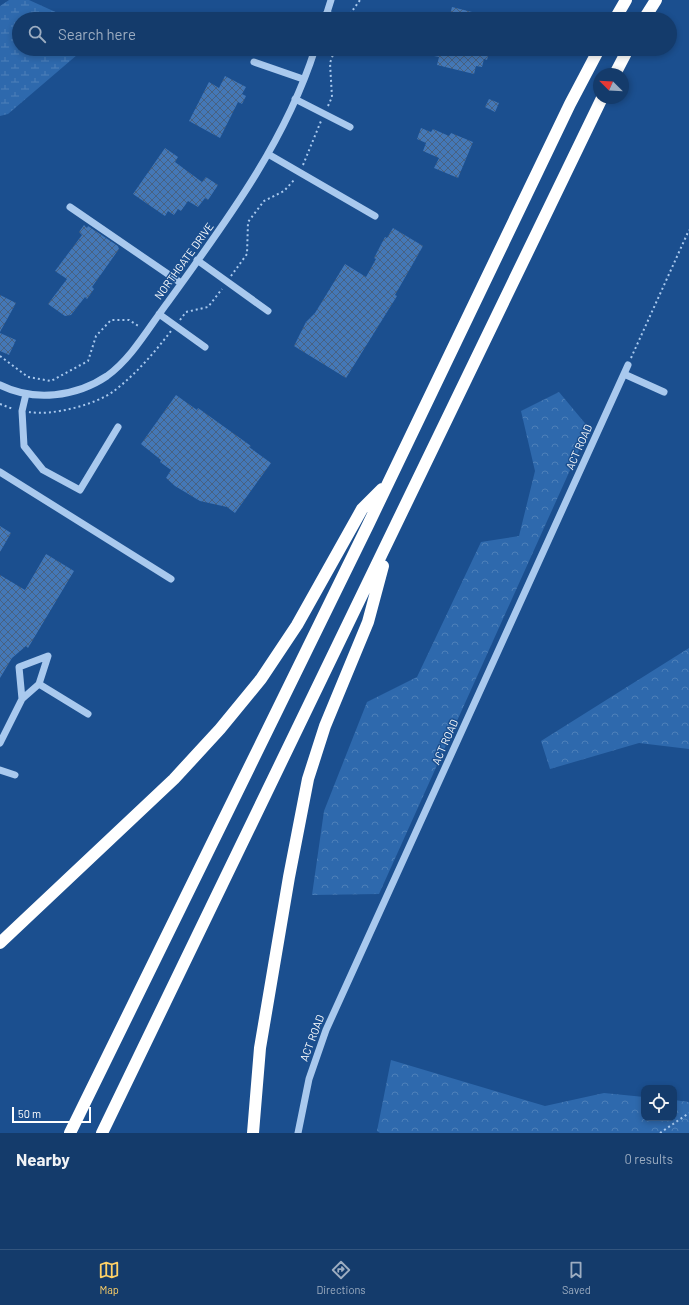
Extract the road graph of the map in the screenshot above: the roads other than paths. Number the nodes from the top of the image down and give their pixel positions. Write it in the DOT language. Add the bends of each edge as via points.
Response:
graph roads {
  1 [pos="331,0"];
  2 [pos="626,0"];
  3 [pos="656,0"];
  4 [pos="326,12"];
  5 [pos="619,12"];
  6 [pos="648,12"];
  7 [pos="312,56"];
  8 [pos="595,56"];
  9 [pos="624,56"];
  10 [pos="254,62"];
  11 [pos="618,68"];
  12 [pos="303,79"];
  13 [pos="295,99"];
  14 [pos="599,104"];
  15 [pos="350,127"];
  16 [pos="268,154"];
  17 [pos="70,207"];
  18 [pos="375,216"];
  19 [pos="198,260"];
  20 [pos="181,283"];
  21 [pos="268,311"];
  22 [pos="159,314"];
  23 [pos="205,346"];
  24 [pos="628,365"];
  25 [pos="624,374"];
  26 [pos="0,385"];
  27 [pos="664,392"];
  28 [pos="26,394"];
  29 [pos="118,427"];
  30 [pos="0,472"];
  31 [pos="390,481"];
  32 [pos="391,538"];
  33 [pos="171,579"];
  34 [pos="39,684"];
  35 [pos="22,699"];
  36 [pos="88,714"];
  37 [pos="0,742"];
  38 [pos="0,770"];
  39 [pos="15,775"];
  40 [pos="0,943"];
  41 [pos="70,1133"];
  42 [pos="102,1133"];
  43 [pos="252,1133"];
  44 [pos="298,1133"];
  1 -- 4 [label="street"];
  2 -- 5 [label="highway"];
  3 -- 6 [label="highway"];
  7 -- 12 [label="street, NORTHGATE DRIVE"];
  8 -- 31 [label="highway"];
  9 -- 11 [label="highway"];
  10 -- 12 [label="street"];
  12 -- 13 [label="street, NORTHGATE DRIVE"];
  13 -- 15 [label="street"];
  13 -- 16 [label="street, NORTHGATE DRIVE"];
  14 -- 32 [label="highway"];
  16 -- 18 [label="street"];
  16 -- 19 [label="street, NORTHGATE DRIVE"];
  17 -- 20 [label="street"];
  19 -- 20 [label="street, NORTHGATE DRIVE"];
  19 -- 21 [label="street"];
  20 -- 22 [label="street, NORTHGATE DRIVE"];
  22 -- 23 [label="street"];
  22 -- 28 [label="street, NORTHGATE DRIVE" via="118,367 91,386 59,395"];
  24 -- 25 [label="street, ACT ROAD"];
  25 -- 27 [label="street"];
  25 -- 44 [label="street, ACT ROAD" via="326,1030 309,1079"];
  26 -- 28 [label="street, NORTHGATE DRIVE"];
  28 -- 29 [label="street" via="22,411 24,446 43,470 80,490"];
  30 -- 33 [label="street"];
  31 -- 40 [label="highway" via="362,509 297,625 261,679 220,729 174,780"];
  31 -- 41 [label="highway"];
  32 -- 42 [label="highway"];
  32 -- 43 [label="highway" via="368,622 325,726 308,779 288,877 260,1048"];
  34 -- 35 [label="street"];
  34 -- 35 [label="street" via="48,656 19,667"];
  34 -- 36 [label="street"];
  35 -- 37 [label="street"];
  38 -- 39 [label="street"];
}
